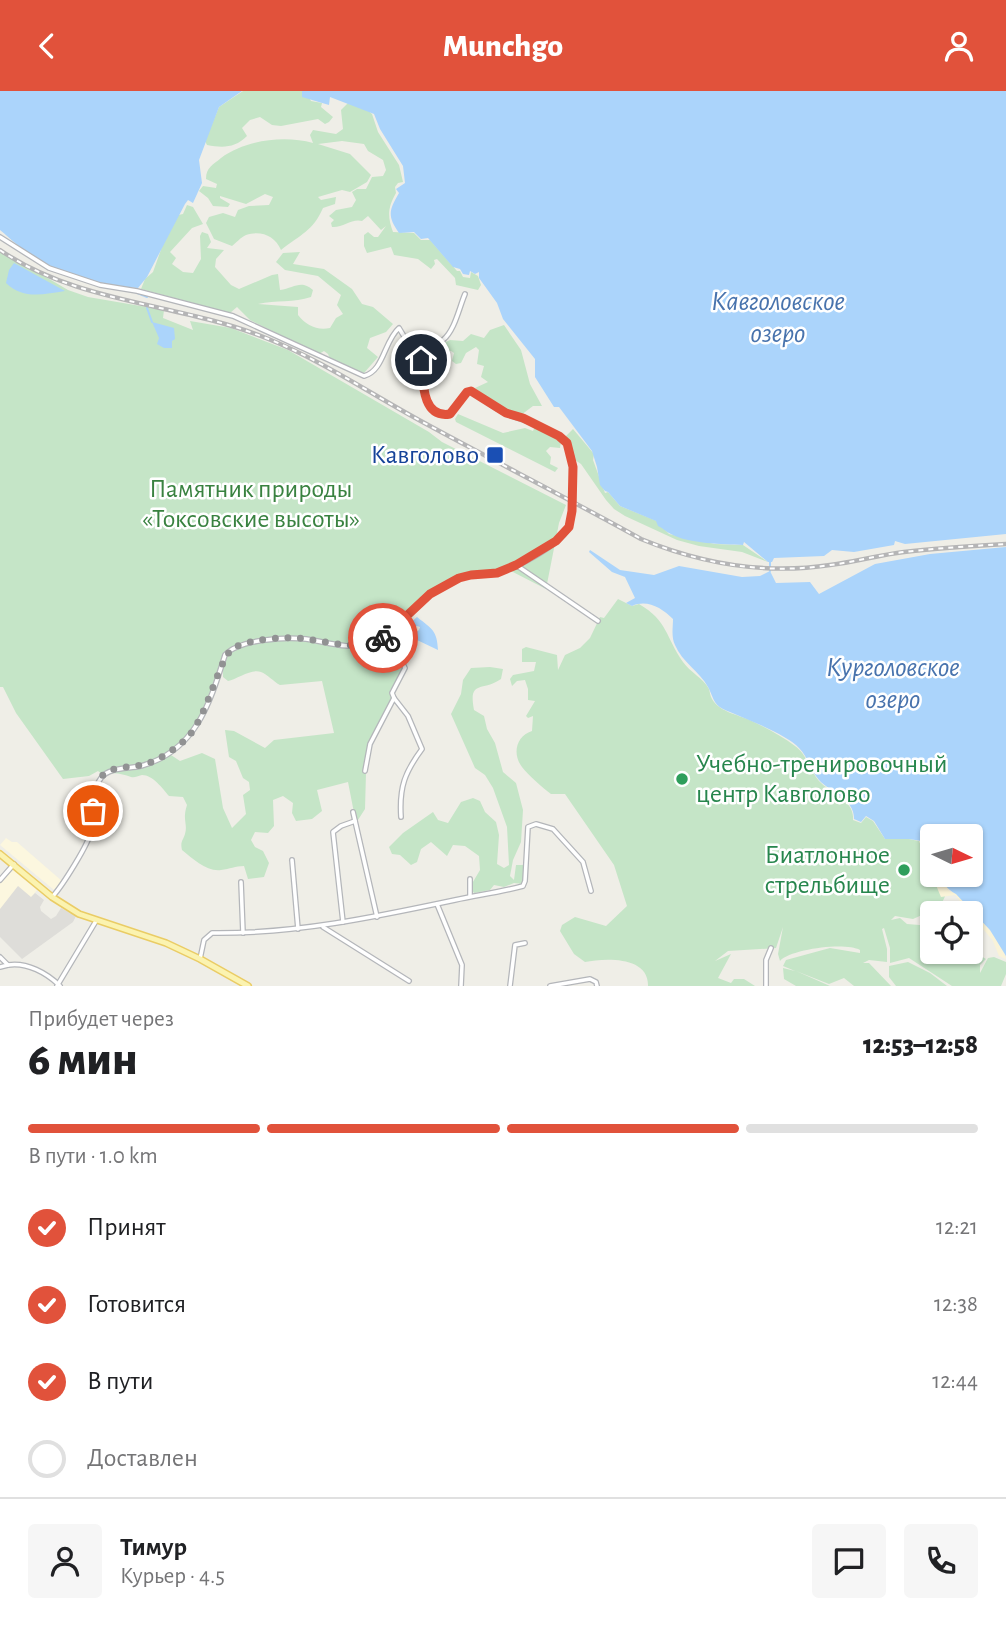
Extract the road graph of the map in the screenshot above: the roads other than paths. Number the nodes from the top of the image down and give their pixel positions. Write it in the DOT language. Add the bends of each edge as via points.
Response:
graph roads {
  1 [pos="0,237"];
  2 [pos="465,293"];
  3 [pos="420,356"];
  4 [pos="516,565"];
  5 [pos="598,621"];
  6 [pos="386,636"];
  7 [pos="394,698"];
  8 [pos="365,771"];
  9 [pos="353,811"];
  10 [pos="401,817"];
  11 [pos="355,821"];
  12 [pos="0,854"];
  13 [pos="292,860"];
  14 [pos="14,865"];
  15 [pos="470,879"];
  16 [pos="0,880"];
  17 [pos="241,882"];
  18 [pos="591,891"];
  19 [pos="470,896"];
  20 [pos="52,897"];
  21 [pos="437,904"];
  22 [pos="377,916"];
  23 [pos="96,921"];
  24 [pos="343,922"];
  25 [pos="321,926"];
  26 [pos="298,929"];
  27 [pos="243,933"];
  28 [pos="526,943"];
  29 [pos="771,948"];
  30 [pos="0,957"];
  31 [pos="200,958"];
  32 [pos="8,965"];
  33 [pos="0,967"];
  34 [pos="409,981"];
  35 [pos="58,985"];
  36 [pos="597,985"];
  37 [pos="248,986"];
  38 [pos="461,986"];
  39 [pos="510,986"];
  40 [pos="550,986"];
  41 [pos="603,986"];
  42 [pos="766,986"];
  1 -- 3 [label="street" via="49,268 233,316 364,376 376,369 390,335 399,328"];
  2 -- 3 [label="street" via="444,339"];
  3 -- 4 [label="street" via="424,390 433,410 450,414 471,391 567,443 572,457 573,501 566,531"];
  4 -- 5 [label="street"];
  4 -- 6 [label="street" via="497,573 459,578 430,594"];
  6 -- 7 [label="street" via="405,668 392,693"];
  6 -- 20 [label="street" via="359,645 295,638 251,643 229,651 200,721 188,737 149,763 102,776 93,801 89,838"];
  7 -- 8 [label="street" via="370,744"];
  7 -- 10 [label="street" via="408,716 422,749 409,767 400,794"];
  9 -- 11 [label="street"];
  11 -- 22 [label="street"];
  11 -- 24 [label="street" via="333,832"];
  12 -- 14 [label="main road"];
  13 -- 26 [label="street"];
  14 -- 16 [label="street"];
  14 -- 20 [label="main road"];
  15 -- 19 [label="street"];
  17 -- 27 [label="street"];
  18 -- 19 [label="street" via="583,862 550,827 536,824 528,827 523,886"];
  19 -- 21 [label="street"];
  20 -- 23 [label="main road"];
  21 -- 22 [label="street"];
  21 -- 38 [label="street" via="462,965"];
  22 -- 24 [label="street"];
  23 -- 31 [label="main road"];
  23 -- 35 [label="street"];
  24 -- 25 [label="street"];
  25 -- 26 [label="street"];
  25 -- 34 [label="street"];
  26 -- 27 [label="street"];
  27 -- 31 [label="street" via="207,935"];
  28 -- 39 [label="street" via="515,945"];
  29 -- 42 [label="street"];
  30 -- 32 [label="street"];
  31 -- 37 [label="main road"];
  32 -- 33 [label="street"];
  32 -- 35 [label="street" via="27,966"];
  36 -- 40 [label="street" via="590,979"];
  36 -- 41 [label="street"];
}
